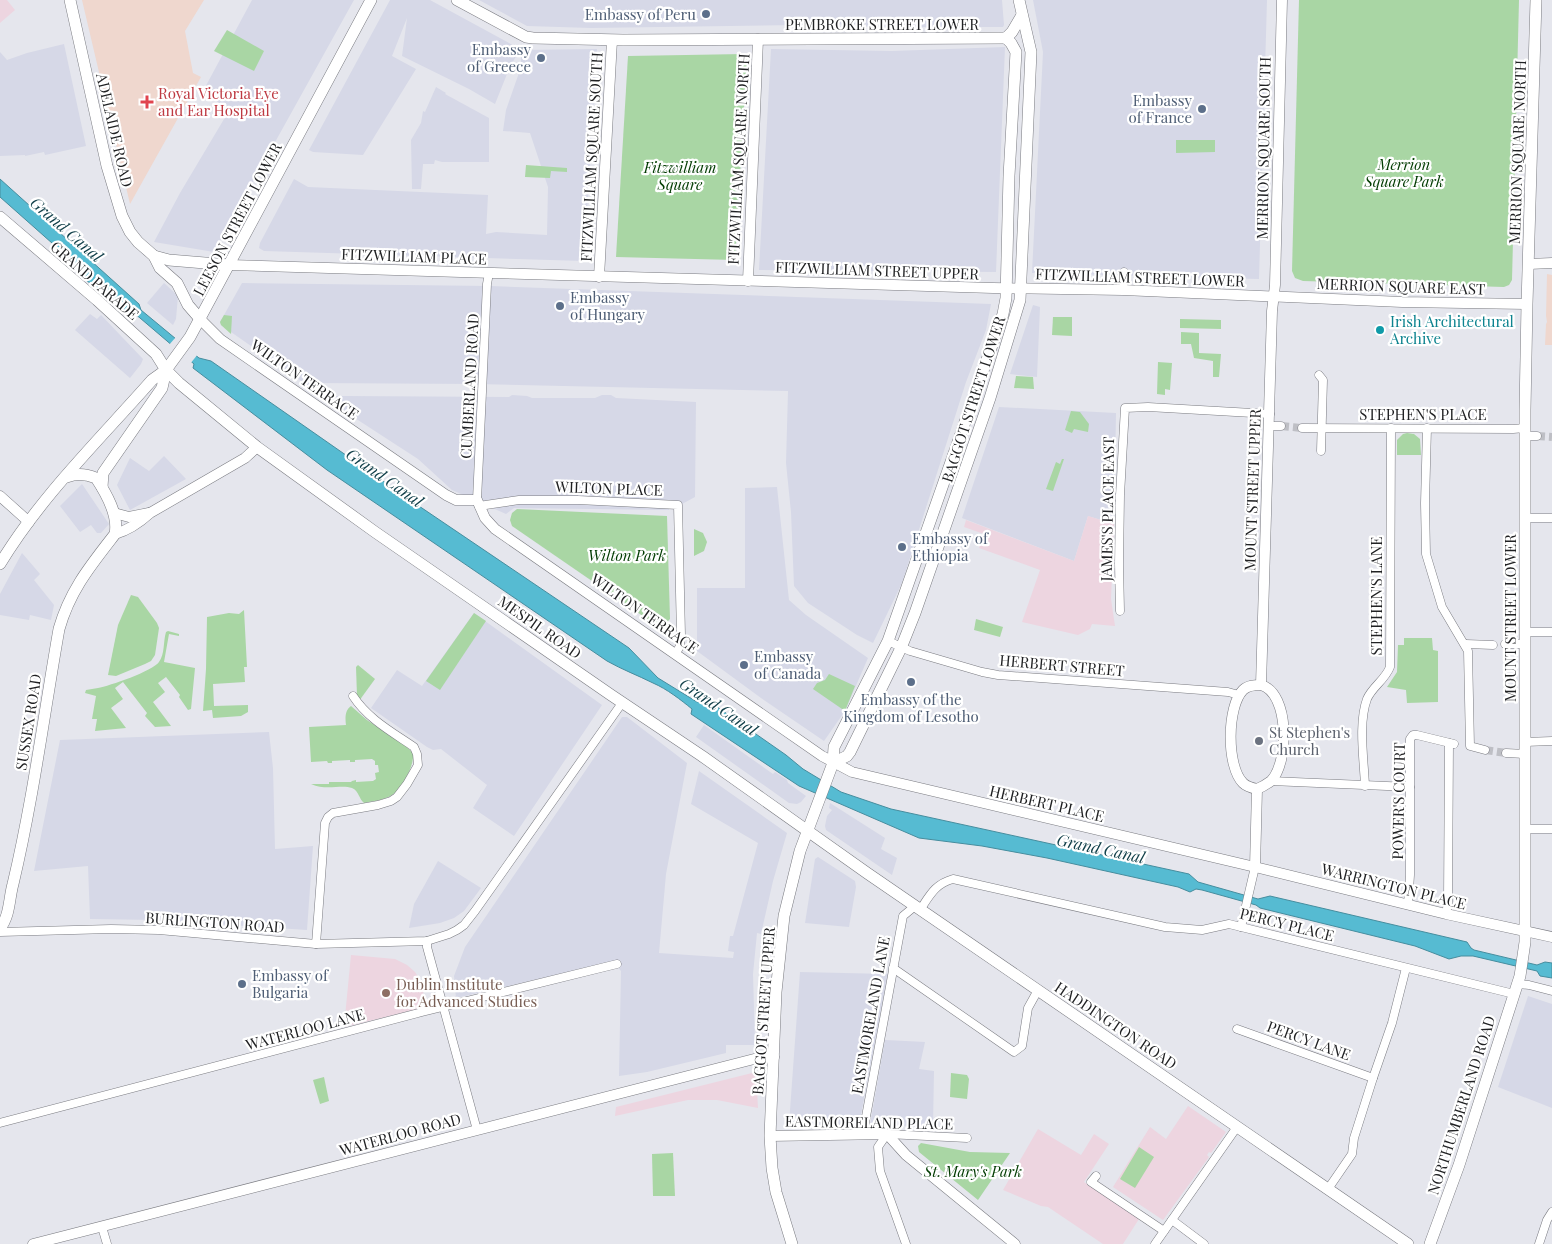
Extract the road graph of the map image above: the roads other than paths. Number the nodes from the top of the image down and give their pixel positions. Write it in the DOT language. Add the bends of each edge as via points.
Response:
graph roads {
  1 [pos="70,0"];
  2 [pos="371,0"];
  3 [pos="458,0"];
  4 [pos="1019,0"];
  5 [pos="1282,0"];
  6 [pos="1536,0"];
  7 [pos="1022,15"];
  8 [pos="1006,38"];
  9 [pos="612,40"];
  10 [pos="758,40"];
  11 [pos="0,217"];
  12 [pos="154,256"];
  13 [pos="177,260"];
  14 [pos="1529,264"];
  15 [pos="1552,264"];
  16 [pos="229,265"];
  17 [pos="1124,272"];
  18 [pos="489,273"];
  19 [pos="599,276"];
  20 [pos="748,281"];
  21 [pos="178,283"];
  22 [pos="1006,288"];
  23 [pos="1021,288"];
  24 [pos="1123,290"];
  25 [pos="1274,297"];
  26 [pos="1527,304"];
  27 [pos="196,328"];
  28 [pos="166,370"];
  29 [pos="1319,375"];
  30 [pos="974,397"];
  31 [pos="990,398"];
  32 [pos="1270,414"];
  33 [pos="1270,426"];
  34 [pos="1281,426"];
  35 [pos="1302,428"];
  36 [pos="1322,428"];
  37 [pos="1391,428"];
  38 [pos="1428,428"];
  39 [pos="1525,432"];
  40 [pos="1537,436"];
  41 [pos="257,447"];
  42 [pos="1321,451"];
  43 [pos="67,477"];
  44 [pos="102,487"];
  45 [pos="0,496"];
  46 [pos="478,503"];
  47 [pos="936,505"];
  48 [pos="952,509"];
  49 [pos="114,513"];
  50 [pos="150,513"];
  51 [pos="1525,518"];
  52 [pos="1552,518"];
  53 [pos="29,522"];
  54 [pos="115,534"];
  55 [pos="0,564"];
  56 [pos="1120,611"];
  57 [pos="1552,632"];
  58 [pos="1525,638"];
  59 [pos="888,642"];
  60 [pos="1505,644"];
  61 [pos="1493,645"];
  62 [pos="1466,646"];
  63 [pos="901,648"];
  64 [pos="676,653"];
  65 [pos="1261,685"];
  66 [pos="353,696"];
  67 [pos="1239,696"];
  68 [pos="622,703"];
  69 [pos="1525,742"];
  70 [pos="1552,742"];
  71 [pos="1485,750"];
  72 [pos="1506,753"];
  73 [pos="1525,754"];
  74 [pos="833,763"];
  75 [pos="1271,781"];
  76 [pos="1365,786"];
  77 [pos="1410,787"];
  78 [pos="1257,789"];
  79 [pos="1525,829"];
  80 [pos="1552,829"];
  81 [pos="807,831"];
  82 [pos="1255,867"];
  83 [pos="6,888"];
  84 [pos="1408,905"];
  85 [pos="918,908"];
  86 [pos="1446,914"];
  87 [pos="1241,927"];
  88 [pos="0,928"];
  89 [pos="0,932"];
  90 [pos="1525,932"];
  91 [pos="1552,937"];
  92 [pos="427,940"];
  93 [pos="316,944"];
  94 [pos="1523,952"];
  95 [pos="617,964"];
  96 [pos="893,968"];
  97 [pos="1406,968"];
  98 [pos="1517,984"];
  99 [pos="1038,990"];
  100 [pos="1552,991"];
  101 [pos="444,1007"];
  102 [pos="1236,1029"];
  103 [pos="774,1057"];
  104 [pos="1373,1078"];
  105 [pos="0,1123"];
  106 [pos="1237,1127"];
  107 [pos="477,1130"];
  108 [pos="864,1134"];
  109 [pos="887,1134"];
  110 [pos="770,1136"];
  111 [pos="967,1138"];
  112 [pos="1096,1176"];
  113 [pos="1328,1189"];
  114 [pos="1552,1212"];
  115 [pos="1172,1220"];
  116 [pos="102,1227"];
  117 [pos="1164,1231"];
  118 [pos="34,1244"];
  119 [pos="107,1244"];
  120 [pos="792,1244"];
  121 [pos="906,1244"];
  122 [pos="1015,1244"];
  123 [pos="1155,1244"];
  124 [pos="1204,1244"];
  125 [pos="1408,1244"];
  126 [pos="1430,1244"];
  127 [pos="1539,1244"];
  1 -- 12 [label="main road, ADELAIDE ROAD" via="114,195 130,232"];
  2 -- 16 [label="main road, LEESON STREET LOWER"];
  3 -- 9 [label="main road, PEMBROKE STREET LOWER" via="526,37"];
  4 -- 7 [label="main road, BAGGOT STREET LOWER"];
  5 -- 25 [label="street, MERRION SQUARE SOUTH"];
  6 -- 14 [label="main road, MERRION SQUARE NORTH"];
  7 -- 8 [label="main road"];
  7 -- 23 [label="main road, BAGGOT STREET LOWER" via="1030,45 1031,77"];
  8 -- 10 [label="main road, PEMBROKE STREET LOWER"];
  8 -- 22 [label="main road, BAGGOT STREET LOWER" via="1016,52"];
  9 -- 10 [label="main road, PEMBROKE STREET LOWER"];
  9 -- 19 [label="street, FITZWILLIAM SQUARE SOUTH"];
  10 -- 20 [label="street, FITZWILLIAM SQUARE NORTH"];
  11 -- 28 [label="main road, GRAND PARADE" via="156,354"];
  12 -- 13 [label="main road"];
  12 -- 21 [label="main road, ADELAIDE ROAD" via="160,268"];
  13 -- 16 [label="main road"];
  13 -- 21 [label="main road, ADELAIDE ROAD"];
  14 -- 15 [label="street"];
  14 -- 26 [label="main road, MERRION SQUARE NORTH"];
  16 -- 18 [label="street, FITZWILLIAM PLACE"];
  16 -- 27 [label="main road, LEESON STREET LOWER"];
  17 -- 24 [label="street"];
  18 -- 19 [label="street, FITZWILLIAM PLACE"];
  18 -- 46 [label="street, CUMBERLAND ROAD"];
  19 -- 20 [label="street, FITZWILLIAM PLACE"];
  20 -- 22 [label="street, FITZWILLIAM STREET UPPER"];
  21 -- 27 [label="main road, ADELAIDE ROAD"];
  22 -- 23 [label="street, FITZWILLIAM STREET LOWER"];
  22 -- 30 [label="main road, BAGGOT STREET LOWER" via="1003,314"];
  23 -- 24 [label="street, FITZWILLIAM STREET LOWER"];
  23 -- 31 [label="main road, BAGGOT STREET LOWER" via="1018,309"];
  24 -- 25 [label="street, FITZWILLIAM STREET LOWER"];
  25 -- 26 [label="street, MERRION SQUARE EAST"];
  25 -- 32 [label="street, MOUNT STREET UPPER"];
  26 -- 39 [label="main road, MOUNT STREET LOWER"];
  27 -- 28 [label="main road, LEESON STREET LOWER"];
  27 -- 46 [label="street, WILTON TERRACE" via="220,339 446,495"];
  28 -- 41 [label="main road, GRAND PARADE"];
  28 -- 43 [label="main road" via="152,380"];
  28 -- 44 [label="main road" via="162,388 103,473"];
  29 -- 36 [label="street" via="1323,380"];
  30 -- 31 [label="street"];
  30 -- 47 [label="main road, BAGGOT STREET LOWER"];
  31 -- 48 [label="main road, BAGGOT STREET LOWER"];
  32 -- 33 [label="street, MOUNT STREET UPPER"];
  32 -- 56 [label="street, JAMES'S PLACE EAST" via="1125,408 1118,564"];
  33 -- 34 [label="street"];
  33 -- 65 [label="street, MOUNT STREET UPPER"];
  35 -- 36 [label="street, STEPHEN'S PLACE"];
  36 -- 37 [label="street, STEPHEN'S PLACE"];
  36 -- 42 [label="street"];
  37 -- 38 [label="street, STEPHEN'S PLACE"];
  37 -- 76 [label="street, STEPHEN'S LANE" via="1390,667 1368,696 1363,712"];
  38 -- 39 [label="street, STEPHEN'S PLACE" via="1514,429"];
  38 -- 62 [label="street" via="1426,554 1442,607"];
  39 -- 40 [label="street, STEPHEN'S PLACE"];
  39 -- 51 [label="main road, MOUNT STREET LOWER"];
  41 -- 50 [label="street" via="245,458"];
  41 -- 68 [label="main road, MESPIL ROAD"];
  43 -- 44 [label="main road" via="73,474 91,476"];
  43 -- 53 [label="main road"];
  44 -- 49 [label="main road"];
  45 -- 53 [label="street"];
  46 -- 64 [label="street, WILTON TERRACE" via="495,529"];
  46 -- 64 [label="street, WILTON PLACE" via="578,500 678,505 681,635"];
  47 -- 48 [label="main road"];
  47 -- 59 [label="main road, BAGGOT STREET LOWER"];
  48 -- 63 [label="main road, BAGGOT STREET LOWER"];
  49 -- 50 [label="street" via="129,517"];
  49 -- 54 [label="main road"];
  50 -- 54 [label="street" via="127,531"];
  51 -- 52 [label="street"];
  51 -- 58 [label="main road, MOUNT STREET LOWER"];
  53 -- 55 [label="main road"];
  54 -- 83 [label="main road, SUSSEX ROAD" via="80,580 63,616 21,848"];
  57 -- 58 [label="street"];
  58 -- 60 [label="street"];
  58 -- 69 [label="main road, MOUNT STREET LOWER"];
  59 -- 63 [label="street, HERBERT STREET"];
  59 -- 74 [label="main road, BAGGOT STREET LOWER" via="834,747"];
  61 -- 62 [label="street"];
  62 -- 71 [label="street" via="1469,654 1470,746"];
  63 -- 67 [label="street, HERBERT STREET" via="982,672 1228,692"];
  63 -- 74 [label="main road, BAGGOT STREET LOWER" via="850,752"];
  64 -- 74 [label="street, WILTON TERRACE"];
  65 -- 67 [label="street" via="1244,689"];
  65 -- 75 [label="street" via="1273,694 1284,727 1281,762"];
  66 -- 93 [label="street" via="368,715 414,747 418,765 407,784 391,801 333,813 328,817"];
  67 -- 78 [label="street" via="1232,722 1232,761 1244,784"];
  68 -- 81 [label="main road, MESPIL ROAD"];
  68 -- 92 [label="street, BURLINGTON ROAD" via="464,925 449,934"];
  69 -- 70 [label="street"];
  69 -- 73 [label="main road, MOUNT STREET LOWER"];
  72 -- 73 [label="street"];
  73 -- 79 [label="main road, MOUNT STREET LOWER"];
  74 -- 81 [label="main road, BAGGOT STREET LOWER"];
  74 -- 82 [label="street, HERBERT PLACE" via="852,772"];
  75 -- 76 [label="street"];
  75 -- 78 [label="street"];
  76 -- 77 [label="street"];
  77 -- 84 [label="street, POWER'S COURT"];
  77 -- 86 [label="street, POWER'S COURT" via="1410,739 1413,735 1452,743"];
  78 -- 82 [label="street"];
  79 -- 80 [label="street"];
  79 -- 90 [label="main road, MOUNT STREET LOWER"];
  81 -- 85 [label="main road, HADDINGTON ROAD"];
  81 -- 103 [label="main road, BAGGOT STREET UPPER" via="782,924"];
  82 -- 84 [label="street, WARRINGTON PLACE"];
  82 -- 87 [label="street"];
  83 -- 88 [label="main road, SUSSEX ROAD" via="6,917"];
  84 -- 86 [label="street, WARRINGTON PLACE"];
  85 -- 87 [label="street, PERCY PLACE" via="942,882 953,878 1165,927 1202,930 1229,924"];
  85 -- 96 [label="street, EASTMORELAND LANE" via="903,916"];
  85 -- 99 [label="main road, HADDINGTON ROAD"];
  86 -- 90 [label="street, WARRINGTON PLACE"];
  87 -- 97 [label="street, PERCY PLACE"];
  89 -- 93 [label="street, BURLINGTON ROAD" via="158,930"];
  90 -- 91 [label="street, WARRINGTON PLACE"];
  90 -- 94 [label="main road, MOUNT STREET LOWER"];
  92 -- 93 [label="street, BURLINGTON ROAD"];
  92 -- 101 [label="street"];
  94 -- 98 [label="main road, NORTHUMBERLAND ROAD"];
  95 -- 101 [label="street, WATERLOO LANE"];
  96 -- 99 [label="street" via="1014,1052 1022,1046 1028,1008"];
  96 -- 108 [label="street, EASTMORELAND LANE"];
  97 -- 98 [label="street, PERCY PLACE"];
  97 -- 104 [label="street"];
  98 -- 100 [label="street, PERCY PLACE"];
  98 -- 126 [label="main road, NORTHUMBERLAND ROAD"];
  99 -- 106 [label="main road, HADDINGTON ROAD"];
  101 -- 105 [label="street, WATERLOO LANE"];
  101 -- 107 [label="street"];
  102 -- 104 [label="street, PERCY LANE"];
  103 -- 107 [label="street, WATERLOO ROAD" via="758,1058"];
  103 -- 110 [label="main road, BAGGOT STREET UPPER"];
  104 -- 113 [label="street" via="1352,1154"];
  106 -- 113 [label="main road, HADDINGTON ROAD"];
  106 -- 115 [label="street"];
  107 -- 116 [label="street, WATERLOO ROAD"];
  108 -- 109 [label="street, EASTMORELAND PLACE"];
  108 -- 110 [label="street, EASTMORELAND PLACE"];
  109 -- 111 [label="street, EASTMORELAND PLACE"];
  109 -- 121 [label="street" via="878,1147 880,1171"];
  109 -- 122 [label="street" via="906,1155"];
  110 -- 120 [label="main road, BAGGOT STREET UPPER" via="776,1192"];
  112 -- 117 [label="street" via="1091,1182"];
  113 -- 125 [label="main road, HADDINGTON ROAD"];
  114 -- 127 [label="street"];
  115 -- 117 [label="street"];
  115 -- 124 [label="street"];
  116 -- 118 [label="street, WATERLOO ROAD"];
  116 -- 119 [label="street"];
  117 -- 123 [label="street"];
}
